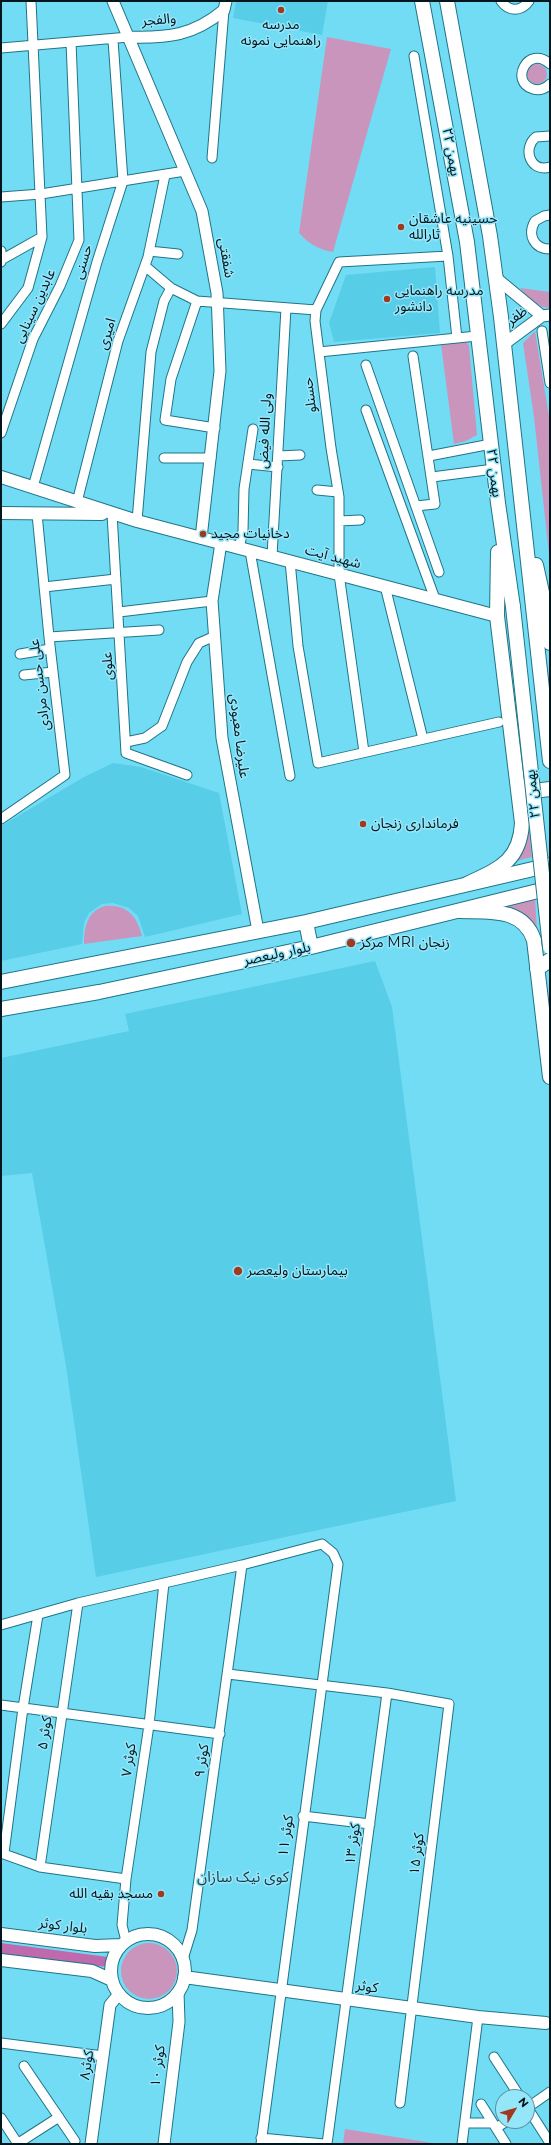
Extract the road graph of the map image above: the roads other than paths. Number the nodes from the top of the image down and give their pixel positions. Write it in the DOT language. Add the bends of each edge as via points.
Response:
graph roads {
  1 [pos="31,1"];
  2 [pos="113,1"];
  3 [pos="422,1"];
  4 [pos="447,1"];
  5 [pos="501,1"];
  6 [pos="529,1"];
  7 [pos="225,6"];
  8 [pos="129,37"];
  9 [pos="113,40"];
  10 [pos="71,42"];
  11 [pos="33,46"];
  12 [pos="1,48"];
  13 [pos="414,56"];
  14 [pos="550,64"];
  15 [pos="550,84"];
  16 [pos="550,136"];
  17 [pos="212,158"];
  18 [pos="550,167"];
  19 [pos="185,171"];
  20 [pos="165,175"];
  21 [pos="123,181"];
  22 [pos="76,188"];
  23 [pos="41,194"];
  24 [pos="1,197"];
  25 [pos="550,216"];
  26 [pos="42,237"];
  27 [pos="550,248"];
  28 [pos="149,251"];
  29 [pos="178,254"];
  30 [pos="448,256"];
  31 [pos="1,258"];
  32 [pos="145,266"];
  33 [pos="496,278"];
  34 [pos="171,288"];
  35 [pos="197,301"];
  36 [pos="218,304"];
  37 [pos="286,308"];
  38 [pos="316,310"];
  39 [pos="546,315"];
  40 [pos="1,324"];
  41 [pos="542,331"];
  42 [pos="478,336"];
  43 [pos="457,338"];
  44 [pos="504,344"];
  45 [pos="319,352"];
  46 [pos="413,356"];
  47 [pos="366,365"];
  48 [pos="550,383"];
  49 [pos="366,410"];
  50 [pos="215,428"];
  51 [pos="253,430"];
  52 [pos="1,433"];
  53 [pos="491,444"];
  54 [pos="300,455"];
  55 [pos="278,456"];
  56 [pos="429,456"];
  57 [pos="164,458"];
  58 [pos="212,458"];
  59 [pos="248,464"];
  60 [pos="278,467"];
  61 [pos="494,469"];
  62 [pos="1,477"];
  63 [pos="432,477"];
  64 [pos="33,487"];
  65 [pos="317,490"];
  66 [pos="338,492"];
  67 [pos="521,496"];
  68 [pos="77,502"];
  69 [pos="498,503"];
  70 [pos="416,506"];
  71 [pos="1,513"];
  72 [pos="37,514"];
  73 [pos="112,514"];
  74 [pos="360,520"];
  75 [pos="137,521"];
  76 [pos="339,521"];
  77 [pos="201,538"];
  78 [pos="221,543"];
  79 [pos="244,549"];
  80 [pos="272,556"];
  81 [pos="290,561"];
  82 [pos="439,572"];
  83 [pos="339,574"];
  84 [pos="116,579"];
  85 [pos="386,586"];
  86 [pos="44,587"];
  87 [pos="435,599"];
  88 [pos="212,601"];
  89 [pos="119,612"];
  90 [pos="497,616"];
  91 [pos="159,630"];
  92 [pos="120,631"];
  93 [pos="215,636"];
  94 [pos="49,637"];
  95 [pos="550,643"];
  96 [pos="50,649"];
  97 [pos="20,654"];
  98 [pos="53,672"];
  99 [pos="24,675"];
  100 [pos="500,722"];
  101 [pos="423,739"];
  102 [pos="126,742"];
  103 [pos="364,752"];
  104 [pos="550,761"];
  105 [pos="187,775"];
  106 [pos="290,776"];
  107 [pos="517,783"];
  108 [pos="550,789"];
  109 [pos="1,819"];
  110 [pos="550,865"];
  111 [pos="467,884"];
  112 [pos="550,888"];
  113 [pos="460,911"];
  114 [pos="306,922"];
  115 [pos="258,931"];
  116 [pos="311,947"];
  117 [pos="550,947"];
  118 [pos="550,960"];
  119 [pos="537,969"];
  120 [pos="1,982"];
  121 [pos="1,1009"];
  122 [pos="550,1078"];
  123 [pos="242,1566"];
  124 [pos="164,1583"];
  125 [pos="78,1603"];
  126 [pos="38,1615"];
  127 [pos="1,1625"];
  128 [pos="228,1674"];
  129 [pos="320,1685"];
  130 [pos="387,1693"];
  131 [pos="1,1705"];
  132 [pos="23,1708"];
  133 [pos="62,1713"];
  134 [pos="149,1725"];
  135 [pos="220,1734"];
  136 [pos="303,1816"];
  137 [pos="370,1824"];
  138 [pos="3,1853"];
  139 [pos="40,1867"];
  140 [pos="126,1878"];
  141 [pos="1,1934"];
  142 [pos="124,1943"];
  143 [pos="182,1959"];
  144 [pos="1,1960"];
  145 [pos="184,1977"];
  146 [pos="112,1980"];
  147 [pos="280,1990"];
  148 [pos="178,1992"];
  149 [pos="120,1994"];
  150 [pos="346,1999"];
  151 [pos="413,2008"];
  152 [pos="478,2017"];
  153 [pos="549,2024"];
  154 [pos="1,2043"];
  155 [pos="103,2056"];
  156 [pos="494,2057"];
  157 [pos="24,2066"];
  158 [pos="515,2089"];
  159 [pos="550,2092"];
  160 [pos="535,2102"];
  161 [pos="400,2103"];
  162 [pos="481,2104"];
  163 [pos="58,2117"];
  164 [pos="1,2118"];
  165 [pos="535,2120"];
  166 [pos="465,2123"];
  167 [pos="494,2126"];
  168 [pos="75,2141"];
  169 [pos="261,2141"];
  170 [pos="550,2143"];
  171 [pos="18,2144"];
  172 [pos="91,2144"];
  173 [pos="164,2144"];
  174 [pos="326,2144"];
  175 [pos="462,2144"];
  176 [pos="506,2144"];
  1 -- 11 [label="street"];
  2 -- 8 [label="street, شفقتی"];
  3 -- 42 [label="main road, ۲۲ بهمن" via="467,242"];
  4 -- 33 [label="main road, ۲۲ بهمن"];
  5 -- 6 [label="street" via="504,6 514,10 525,6"];
  7 -- 8 [label="street, والفجر" via="187,32 164,38"];
  7 -- 17 [label="street"];
  8 -- 9 [label="street"];
  8 -- 19 [label="street, شفقتی"];
  9 -- 10 [label="street"];
  9 -- 21 [label="street, حسنی"];
  10 -- 11 [label="street"];
  10 -- 22 [label="street, عابدین سینایی"];
  11 -- 12 [label="street"];
  11 -- 23 [label="street"];
  13 -- 30 [label="street"];
  14 -- 15 [label="street" via="542,59 532,59 524,65 522,75 525,84 534,90"];
  16 -- 18 [label="street" via="536,137 529,145 528,151 529,157 536,165 541,168"];
  19 -- 20 [label="street"];
  19 -- 36 [label="street, شفقتی" via="202,211"];
  20 -- 21 [label="street"];
  20 -- 28 [label="street, امیری"];
  21 -- 22 [label="street"];
  21 -- 64 [label="street, حسنی" via="97,262"];
  22 -- 23 [label="street"];
  22 -- 52 [label="street, عابدین سینایی" via="79,240 33,340"];
  23 -- 24 [label="street"];
  23 -- 26 [label="street"];
  25 -- 27 [label="street" via="535,221 531,232 535,243 540,247"];
  26 -- 31 [label="street"];
  26 -- 40 [label="street" via="28,288"];
  28 -- 29 [label="street"];
  28 -- 32 [label="street, امیری"];
  30 -- 38 [label="street" via="339,262"];
  30 -- 43 [label="street"];
  32 -- 34 [label="street"];
  32 -- 68 [label="street, امیری" via="118,341"];
  33 -- 39 [label="street"];
  33 -- 44 [label="main road, ۲۲ بهمن"];
  34 -- 35 [label="street"];
  34 -- 75 [label="street" via="164,301 150,352"];
  35 -- 36 [label="street"];
  35 -- 50 [label="street" via="172,379 165,420"];
  36 -- 37 [label="street"];
  36 -- 50 [label="street, شفقتی" via="220,371"];
  37 -- 38 [label="street"];
  37 -- 55 [label="street, ولی الله فیض"];
  38 -- 45 [label="street, حسنلو"];
  39 -- 44 [label="street, ظفر"];
  41 -- 48 [label="street"];
  42 -- 43 [label="street"];
  42 -- 53 [label="main road, ۲۲ بهمن"];
  43 -- 45 [label="street"];
  44 -- 67 [label="main road, ۲۲ بهمن"];
  45 -- 66 [label="street, حسنلو"];
  46 -- 56 [label="street"];
  47 -- 70 [label="street"];
  49 -- 87 [label="street"];
  50 -- 58 [label="street, شفقتی"];
  51 -- 59 [label="street"];
  53 -- 56 [label="street"];
  53 -- 61 [label="main road, ۲۲ بهمن"];
  54 -- 55 [label="street"];
  55 -- 60 [label="street, ولی الله فیض"];
  56 -- 63 [label="street"];
  57 -- 58 [label="street"];
  58 -- 77 [label="street, شفقتی"];
  59 -- 60 [label="street"];
  59 -- 79 [label="street" via="242,531"];
  60 -- 80 [label="street, ولی الله فیض"];
  61 -- 63 [label="street"];
  61 -- 69 [label="main road, ۲۲ بهمن"];
  62 -- 64 [label="main road, شهید آیت"];
  63 -- 70 [label="street" via="435,504"];
  64 -- 68 [label="main road, شهید آیت"];
  65 -- 66 [label="street"];
  66 -- 76 [label="street, حسنلو"];
  67 -- 95 [label="main road" via="546,610"];
  67 -- 104 [label="main road, ۲۲ بهمن"];
  68 -- 73 [label="main road, شهید آیت"];
  69 -- 90 [label="main road"];
  69 -- 117 [label="main road, ۲۲ بهمن, bridge" via="513,607"];
  70 -- 82 [label="street"];
  71 -- 72 [label="main road"];
  72 -- 73 [label="main road"];
  72 -- 86 [label="street, علی حسن مرادی"];
  73 -- 75 [label="main road, شهید آیت"];
  73 -- 84 [label="street, علوی"];
  74 -- 76 [label="street"];
  75 -- 77 [label="main road, شهید آیت"];
  76 -- 83 [label="street, حسنلو"];
  77 -- 78 [label="main road, شهید آیت"];
  78 -- 79 [label="main road, شهید آیت"];
  78 -- 88 [label="street, علیرضا معبودی"];
  79 -- 80 [label="main road, شهید آیت"];
  79 -- 106 [label="street"];
  80 -- 81 [label="main road, شهید آیت"];
  81 -- 83 [label="main road, شهید آیت"];
  81 -- 103 [label="street" via="298,646 318,763"];
  83 -- 85 [label="main road, شهید آیت"];
  83 -- 103 [label="street, حسنلو"];
  84 -- 86 [label="street"];
  84 -- 89 [label="street, علوی"];
  85 -- 87 [label="main road, شهید آیت"];
  85 -- 101 [label="street"];
  86 -- 94 [label="street, علی حسن مرادی"];
  87 -- 90 [label="main road, شهید آیت"];
  88 -- 89 [label="street"];
  88 -- 93 [label="street, علیرضا معبودی"];
  89 -- 92 [label="street, علوی"];
  90 -- 107 [label="main road"];
  91 -- 92 [label="street"];
  92 -- 94 [label="street"];
  92 -- 102 [label="street, علوی"];
  93 -- 102 [label="street" via="199,642 187,662 162,726 145,738"];
  93 -- 115 [label="street, علیرضا معبودی" via="222,738"];
  94 -- 96 [label="street, علی حسن مرادی"];
  96 -- 97 [label="street"];
  96 -- 98 [label="street, علی حسن مرادی"];
  98 -- 99 [label="street"];
  98 -- 109 [label="street, علی حسن مرادی" via="66,775"];
  100 -- 101 [label="street"];
  101 -- 103 [label="street"];
  102 -- 105 [label="street, علوی" via="126,753"];
  107 -- 108 [label="main road" via="533,791"];
  107 -- 111 [label="main road" via="522,823 521,839 516,851 506,863"];
  110 -- 111 [label="main road, بلوار ولیعصر"];
  111 -- 114 [label="main road, بلوار ولیعصر"];
  112 -- 113 [label="main road, بلوار ولیعصر"];
  113 -- 116 [label="main road, بلوار ولیعصر"];
  113 -- 119 [label="main road" via="500,913 522,921 530,929 534,940"];
  114 -- 115 [label="main road, بلوار ولیعصر"];
  114 -- 116 [label="main road"];
  115 -- 120 [label="main road, بلوار ولیعصر"];
  116 -- 121 [label="main road, بلوار ولیعصر" via="99,992"];
  118 -- 119 [label="main road"];
  119 -- 122 [label="main road"];
  123 -- 124 [label="street"];
  123 -- 128 [label="street, کوثر ۹"];
  123 -- 129 [label="street, کوثر ۱۱" via="322,1544 333,1553 338,1564"];
  124 -- 125 [label="street"];
  124 -- 134 [label="street, کوثر ۷"];
  125 -- 126 [label="street"];
  125 -- 133 [label="street, کوثر ۵"];
  126 -- 127 [label="street"];
  126 -- 132 [label="street"];
  128 -- 129 [label="street"];
  128 -- 135 [label="street, کوثر ۹"];
  129 -- 130 [label="street"];
  129 -- 136 [label="street, کوثر ۱۱"];
  130 -- 137 [label="street, کوثر ۱۳"];
  130 -- 151 [label="street, ۱۵ کوثر" via="449,1704"];
  131 -- 132 [label="street"];
  132 -- 133 [label="street"];
  132 -- 138 [label="street"];
  133 -- 134 [label="street"];
  133 -- 139 [label="street, کوثر ۵"];
  134 -- 135 [label="street"];
  134 -- 140 [label="street, کوثر ۷"];
  135 -- 143 [label="street, کوثر ۹" via="192,1930"];
  136 -- 137 [label="street"];
  136 -- 147 [label="street, کوثر ۱۱"];
  137 -- 150 [label="street, کوثر ۱۳"];
  138 -- 139 [label="street"];
  139 -- 140 [label="street"];
  140 -- 142 [label="street, کوثر ۷" via="122,1925"];
  141 -- 142 [label="main road, بلوار کوثر" via="95,1946"];
  142 -- 143 [label="main road" via="144,1934 163,1937 175,1946"];
  142 -- 146 [label="main road" via="112,1961"];
  143 -- 145 [label="main road"];
  144 -- 146 [label="main road" via="92,1971"];
  145 -- 147 [label="main road, کوثر"];
  145 -- 148 [label="main road"];
  146 -- 149 [label="main road"];
  147 -- 150 [label="main road, کوثر"];
  147 -- 169 [label="street, کوثر ۱۱"];
  148 -- 149 [label="main road" via="163,2004 144,2008"];
  148 -- 173 [label="street, کوثر ۱۰" via="178,2022"];
  149 -- 155 [label="street, کوثر۸" via="110,2005"];
  150 -- 151 [label="main road, کوثر"];
  150 -- 174 [label="street, کوثر ۱۳"];
  151 -- 152 [label="main road, کوثر"];
  151 -- 161 [label="street, ۱۵ کوثر"];
  152 -- 153 [label="main road, کوثر"];
  152 -- 166 [label="street"];
  154 -- 155 [label="street"];
  155 -- 172 [label="street, کوثر۸"];
  156 -- 158 [label="street"];
  157 -- 163 [label="street"];
  159 -- 160 [label="street"];
  162 -- 167 [label="street"];
  163 -- 168 [label="street"];
  163 -- 171 [label="street"];
  164 -- 171 [label="street"];
  165 -- 170 [label="street"];
  166 -- 167 [label="street"];
  166 -- 175 [label="street"];
  167 -- 176 [label="street"];
  169 -- 174 [label="street"];
}
